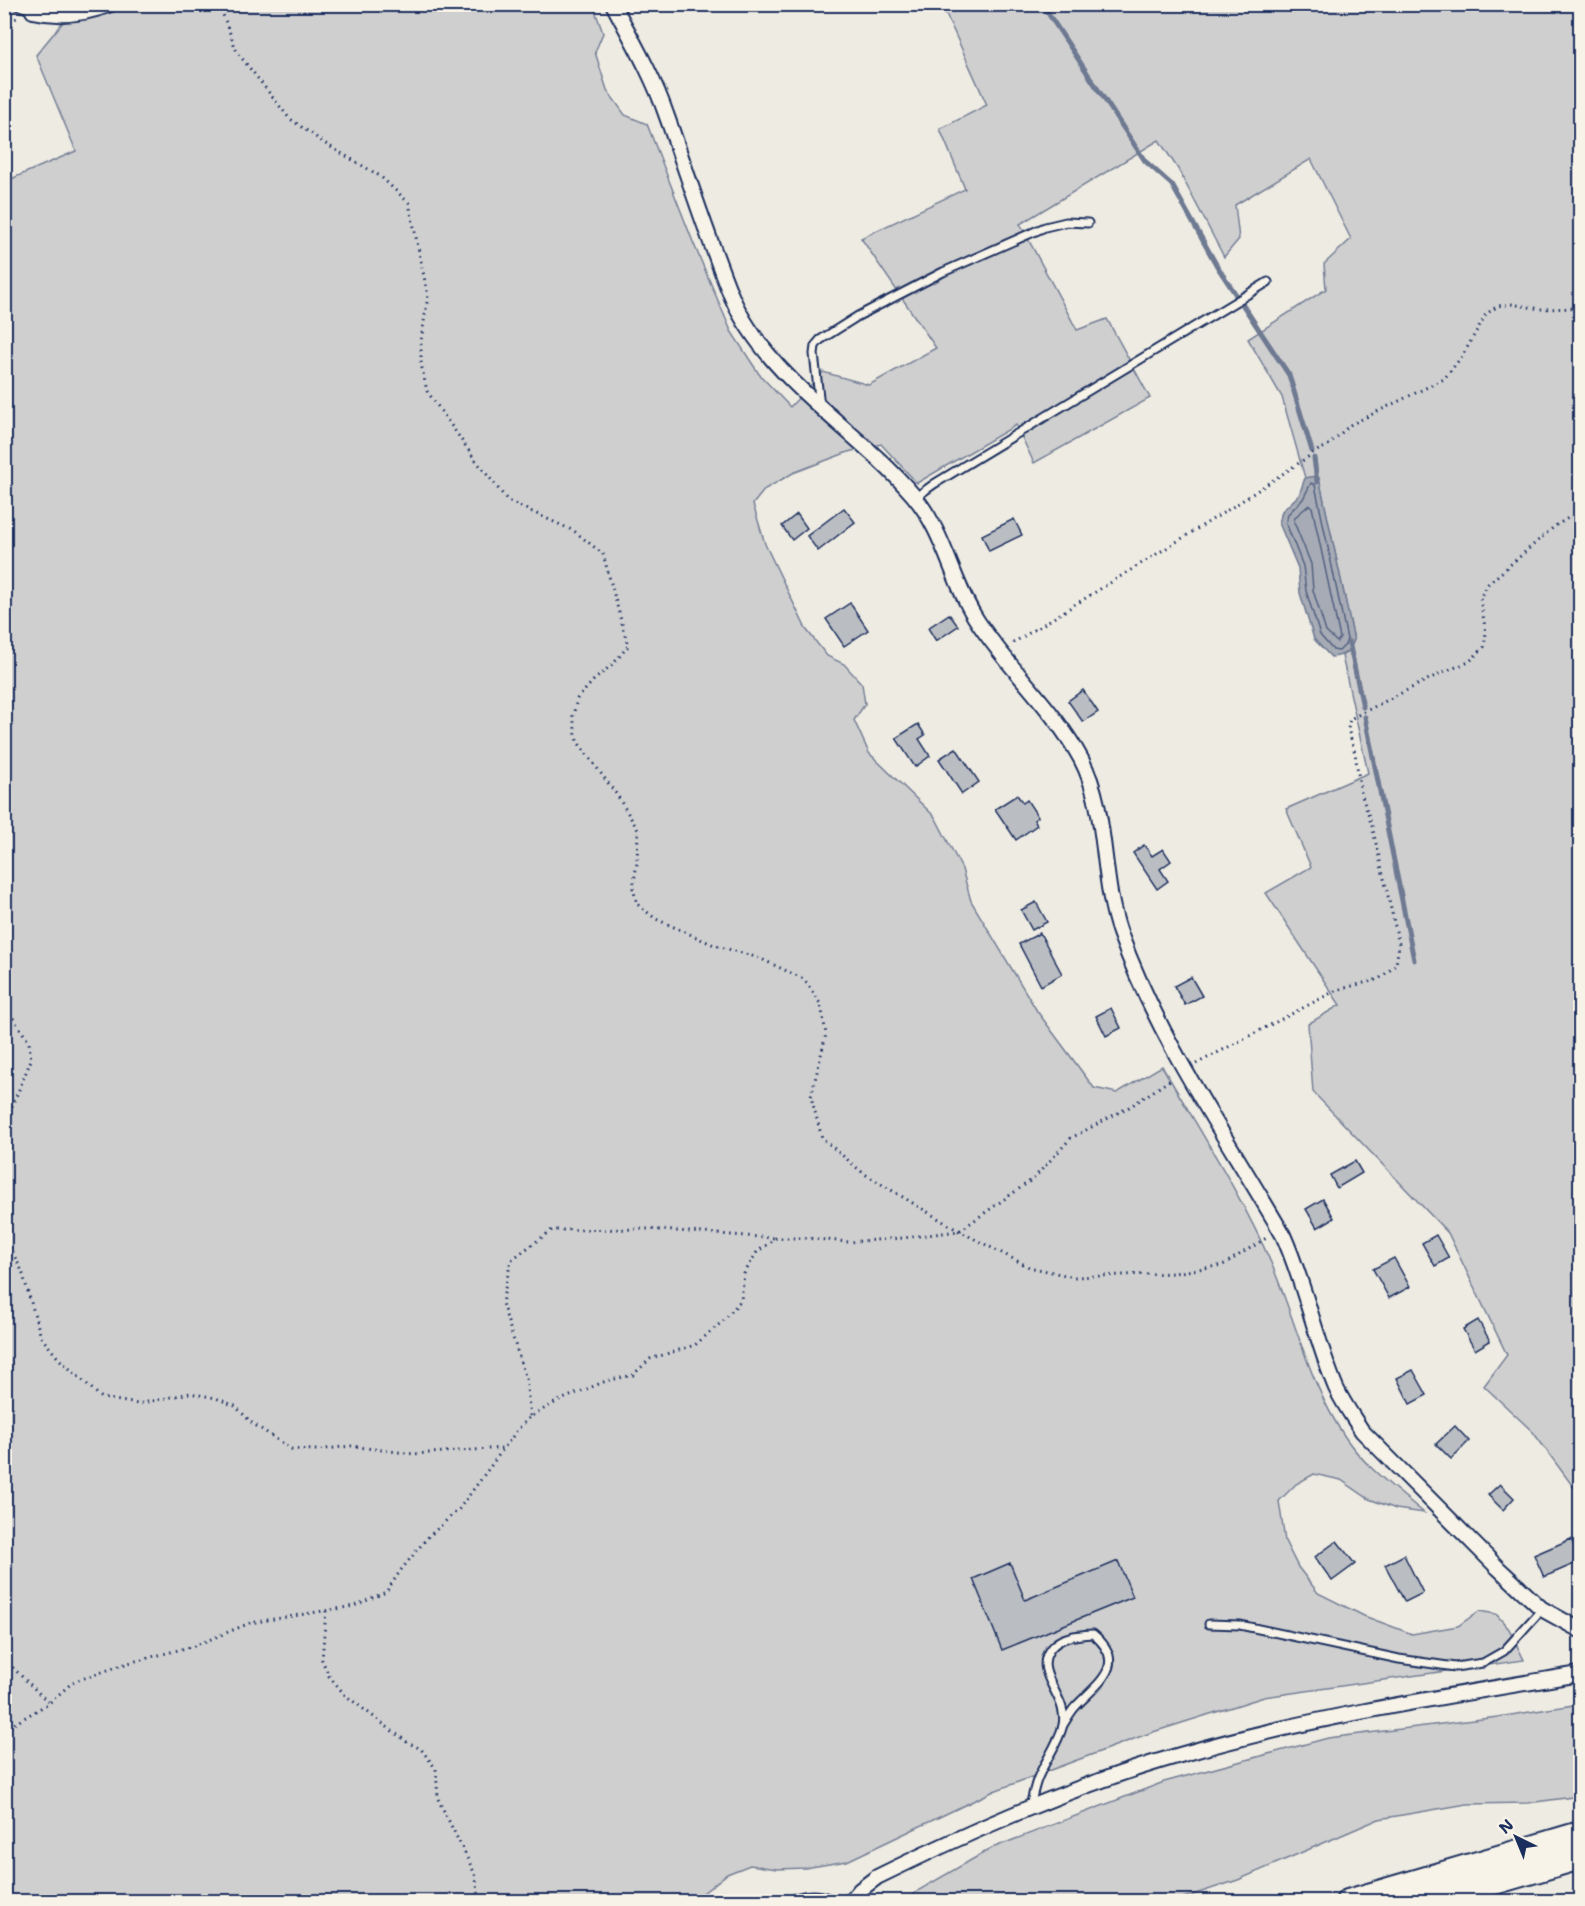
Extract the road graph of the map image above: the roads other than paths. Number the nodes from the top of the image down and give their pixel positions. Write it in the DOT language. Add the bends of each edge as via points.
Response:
graph roads {
  1 [pos="14,4"];
  2 [pos="111,4"];
  3 [pos="613,4"];
  4 [pos="33,11"];
  5 [pos="1088,223"];
  6 [pos="1268,282"];
  7 [pos="820,406"];
  8 [pos="916,497"];
  9 [pos="1542,1609"];
  10 [pos="1209,1624"];
  11 [pos="1581,1630"];
  12 [pos="1581,1674"];
  13 [pos="1063,1725"];
  14 [pos="1030,1807"];
  15 [pos="1581,1834"];
  16 [pos="1581,1857"];
  17 [pos="795,1902"];
  18 [pos="829,1902"];
  19 [pos="850,1902"];
  20 [pos="1348,1902"];
  21 [pos="1426,1902"];
  1 -- 4 [label="lane"];
  2 -- 4 [label="street" via="76,14"];
  3 -- 7 [label="street" via="654,85 744,322 773,361"];
  5 -- 7 [label="lane" via="1066,222 1045,227 943,272 820,340 814,354"];
  6 -- 8 [label="lane"];
  7 -- 8 [label="street"];
  8 -- 9 [label="street" via="978,622 1082,761 1092,788 1119,931 1185,1070 1280,1230 1294,1260 1336,1389 1362,1431"];
  9 -- 10 [label="lane" via="1503,1651 1483,1663 1455,1667 1240,1625"];
  9 -- 11 [label="street"];
  12 -- 14 [label="street" via="1376,1710 1241,1739 1160,1761"];
  13 -- 13 [label="lane" via="1060,1699 1045,1671 1044,1658 1062,1639 1093,1634 1106,1644 1111,1663 1106,1677 1073,1708"];
  13 -- 14 [label="lane" via="1037,1780"];
  14 -- 19 [label="street" via="877,1876"];
  15 -- 20 [label="highway"];
  16 -- 21 [label="highway"];
  17 -- 18 [label="street" via="807,1898"];
}
